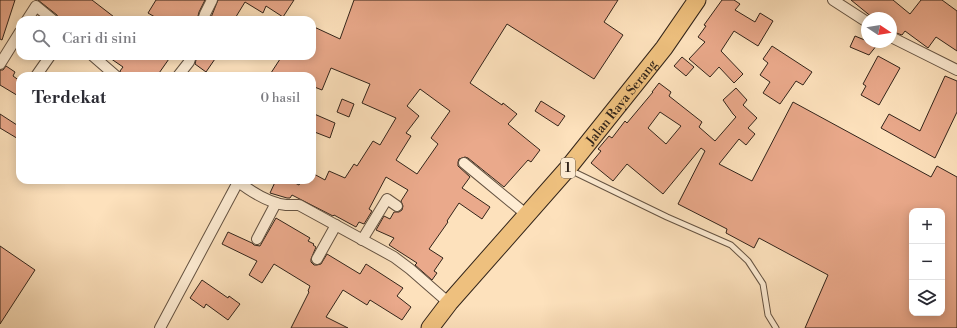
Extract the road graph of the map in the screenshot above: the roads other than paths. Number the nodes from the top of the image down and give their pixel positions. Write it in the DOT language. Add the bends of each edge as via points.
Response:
graph roads {
  1 [pos="212,0"];
  2 [pos="697,0"];
  3 [pos="833,0"];
  4 [pos="35,3"];
  5 [pos="29,16"];
  6 [pos="49,16"];
  7 [pos="204,16"];
  8 [pos="861,18"];
  9 [pos="16,38"];
  10 [pos="897,40"];
  11 [pos="47,60"];
  12 [pos="98,60"];
  13 [pos="190,60"];
  14 [pos="0,64"];
  15 [pos="957,70"];
  16 [pos="39,72"];
  17 [pos="111,72"];
  18 [pos="181,72"];
  19 [pos="464,163"];
  20 [pos="568,168"];
  21 [pos="235,184"];
  22 [pos="242,184"];
  23 [pos="276,203"];
  24 [pos="397,206"];
  25 [pos="527,215"];
  26 [pos="336,225"];
  27 [pos="257,239"];
  28 [pos="362,240"];
  29 [pos="318,259"];
  30 [pos="449,303"];
  31 [pos="160,328"];
  32 [pos="430,328"];
  33 [pos="776,328"];
  1 -- 7 [label="street"];
  2 -- 20 [label="highway, Jalan Raya Serang / 1" via="664,48"];
  3 -- 8 [label="street"];
  4 -- 5 [label="street"];
  4 -- 6 [label="street"];
  9 -- 14 [label="street"];
  10 -- 15 [label="street"];
  11 -- 16 [label="street"];
  12 -- 17 [label="street"];
  13 -- 18 [label="street"];
  19 -- 25 [label="street"];
  20 -- 25 [label="highway, Jalan Raya Serang / 1"];
  20 -- 33 [label="lane" via="731,246 748,261 763,284 768,315"];
  21 -- 31 [label="street"];
  22 -- 23 [label="street"];
  23 -- 26 [label="street" via="299,205"];
  23 -- 27 [label="street"];
  24 -- 28 [label="street" via="387,200"];
  25 -- 30 [label="highway, Jalan Raya Serang / 1"];
  26 -- 28 [label="street"];
  26 -- 29 [label="street"];
  28 -- 30 [label="street" via="394,257"];
  30 -- 32 [label="highway, Jalan Raya Serang / 1"];
}
